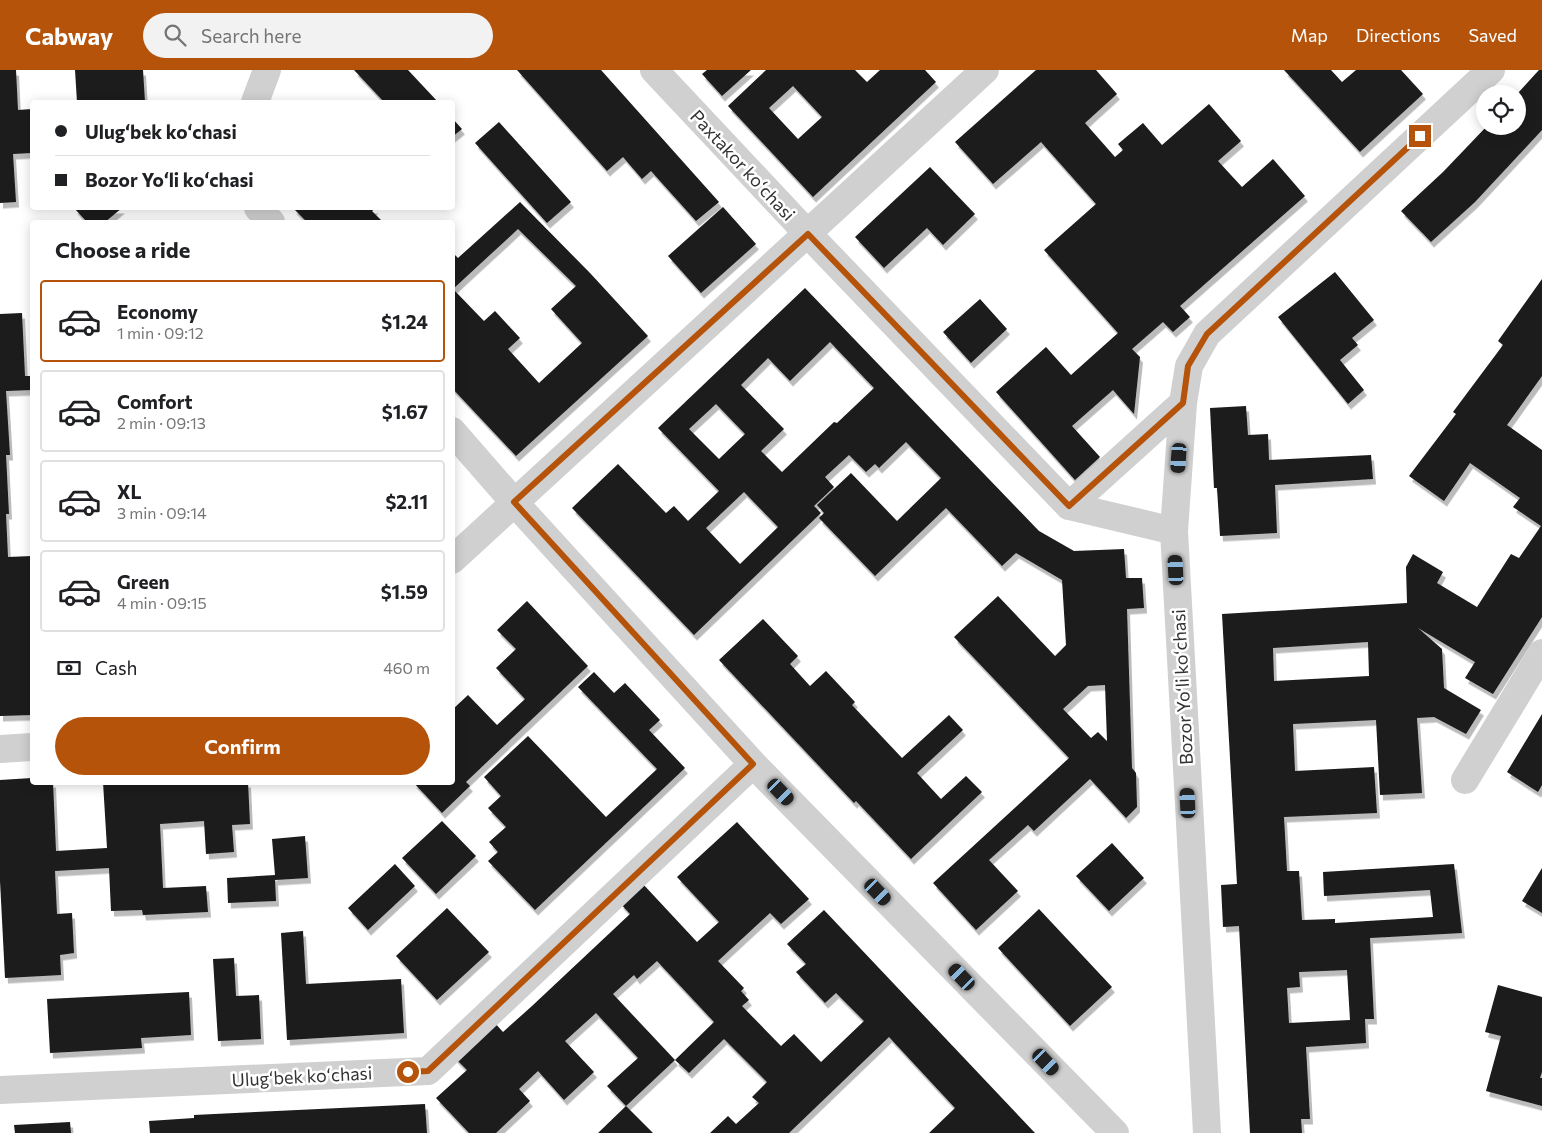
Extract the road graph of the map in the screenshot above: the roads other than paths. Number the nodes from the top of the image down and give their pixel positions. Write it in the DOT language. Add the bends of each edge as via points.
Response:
graph roads {
  1 [pos="267,70"];
  2 [pos="654,70"];
  3 [pos="985,70"];
  4 [pos="1491,70"];
  5 [pos="255,100"];
  6 [pos="260,210"];
  7 [pos="269,220"];
  8 [pos="808,234"];
  9 [pos="1183,403"];
  10 [pos="455,434"];
  11 [pos="514,502"];
  12 [pos="1069,506"];
  13 [pos="1174,531"];
  14 [pos="455,557"];
  15 [pos="1542,653"];
  16 [pos="30,747"];
  17 [pos="0,749"];
  18 [pos="753,764"];
  19 [pos="1465,780"];
  20 [pos="0,1090"];
  21 [pos="1115,1133"];
  22 [pos="1206,1133"];
  1 -- 5 [label="street"];
  2 -- 8 [label="street, Paxtakor koʻchasi"];
  3 -- 8 [label="street"];
  4 -- 9 [label="street, Bozor Yoʻli koʻchasi" via="1207,334 1188,366"];
  6 -- 7 [label="street"];
  8 -- 11 [label="street"];
  8 -- 12 [label="street, Paxtakor koʻchasi"];
  9 -- 12 [label="street"];
  9 -- 13 [label="street, Bozor Yoʻli koʻchasi"];
  10 -- 11 [label="street"];
  11 -- 14 [label="street"];
  11 -- 18 [label="street"];
  12 -- 13 [label="street"];
  13 -- 22 [label="street, Bozor Yoʻli koʻchasi"];
  15 -- 19 [label="street"];
  16 -- 17 [label="street"];
  18 -- 20 [label="street, Ulugʻbek koʻchasi" via="428,1071"];
  18 -- 21 [label="street"];
}
